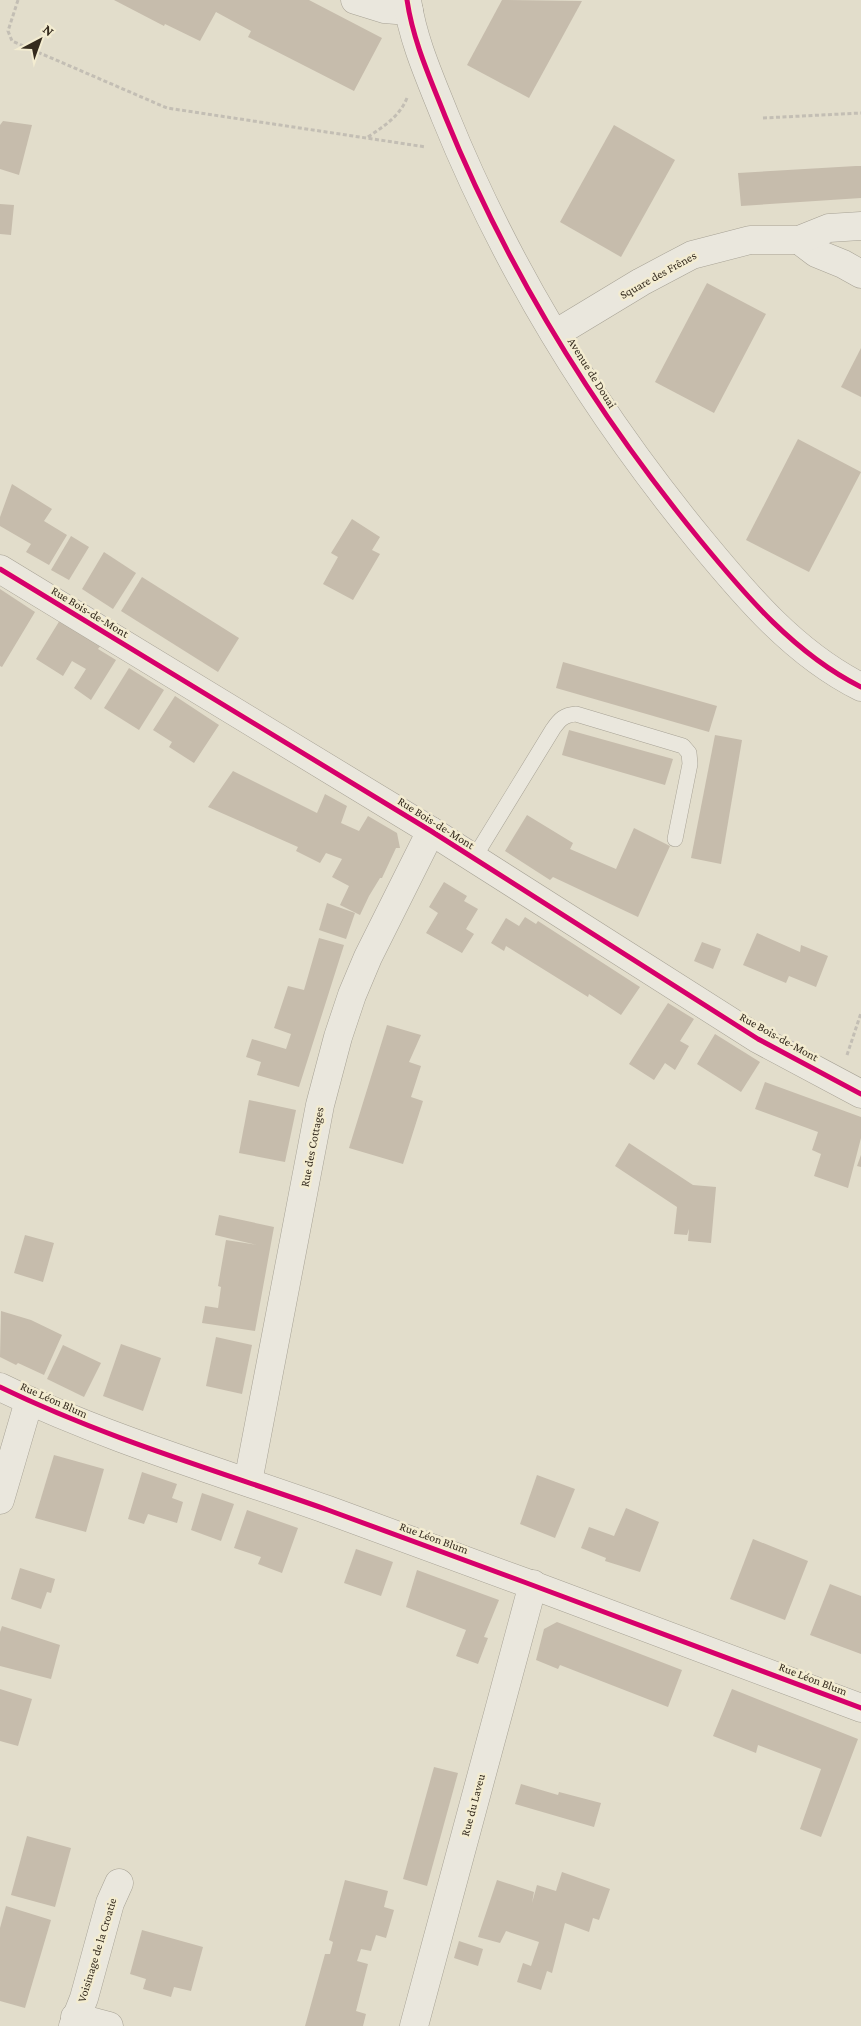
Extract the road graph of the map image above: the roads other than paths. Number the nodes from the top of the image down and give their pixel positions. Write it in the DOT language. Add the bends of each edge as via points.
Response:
graph roads {
  1 [pos="354,0"];
  2 [pos="408,6"];
  3 [pos="861,226"];
  4 [pos="799,240"];
  5 [pos="861,274"];
  6 [pos="555,334"];
  7 [pos="0,569"];
  8 [pos="861,687"];
  9 [pos="431,831"];
  10 [pos="675,839"];
  11 [pos="474,858"];
  12 [pos="850,1088"];
  13 [pos="0,1387"];
  14 [pos="29,1401"];
  15 [pos="248,1482"];
  16 [pos="0,1500"];
  17 [pos="533,1584"];
  18 [pos="861,1708"];
  19 [pos="119,1883"];
  20 [pos="74,2021"];
  21 [pos="109,2026"];
  22 [pos="414,2026"];
  1 -- 2 [label="street, Avenue de Douai" via="384,9"];
  2 -- 6 [label="street, Avenue de Douai" via="419,51 460,152 498,233"];
  3 -- 4 [label="street, Square des Frênes" via="829,228"];
  4 -- 5 [label="street" via="816,253"];
  4 -- 6 [label="street, Square des Frênes" via="750,240 692,255"];
  6 -- 8 [label="street, Avenue de Douai" via="638,460 731,577 773,623 824,664"];
  7 -- 9 [label="street, Rue Bois-de-Mont"];
  9 -- 11 [label="street, Rue Bois-de-Mont"];
  9 -- 15 [label="street, Rue des Cottages" via="368,957 338,1037 320,1105"];
  10 -- 11 [label="lane" via="690,764 689,753 683,746 568,714 553,729"];
  11 -- 12 [label="street, Rue Bois-de-Mont" via="758,1039"];
  13 -- 14 [label="street, Rue Léon Blum"];
  14 -- 15 [label="street, Rue Léon Blum" via="111,1434"];
  14 -- 16 [label="street"];
  15 -- 17 [label="street, Rue Léon Blum"];
  17 -- 18 [label="street, Rue Léon Blum"];
  17 -- 22 [label="street, Rue du Laveu"];
  19 -- 20 [label="street, Voisinage de la Croatie"];
  20 -- 21 [label="street, Voisinage de la Croatie"];
}
